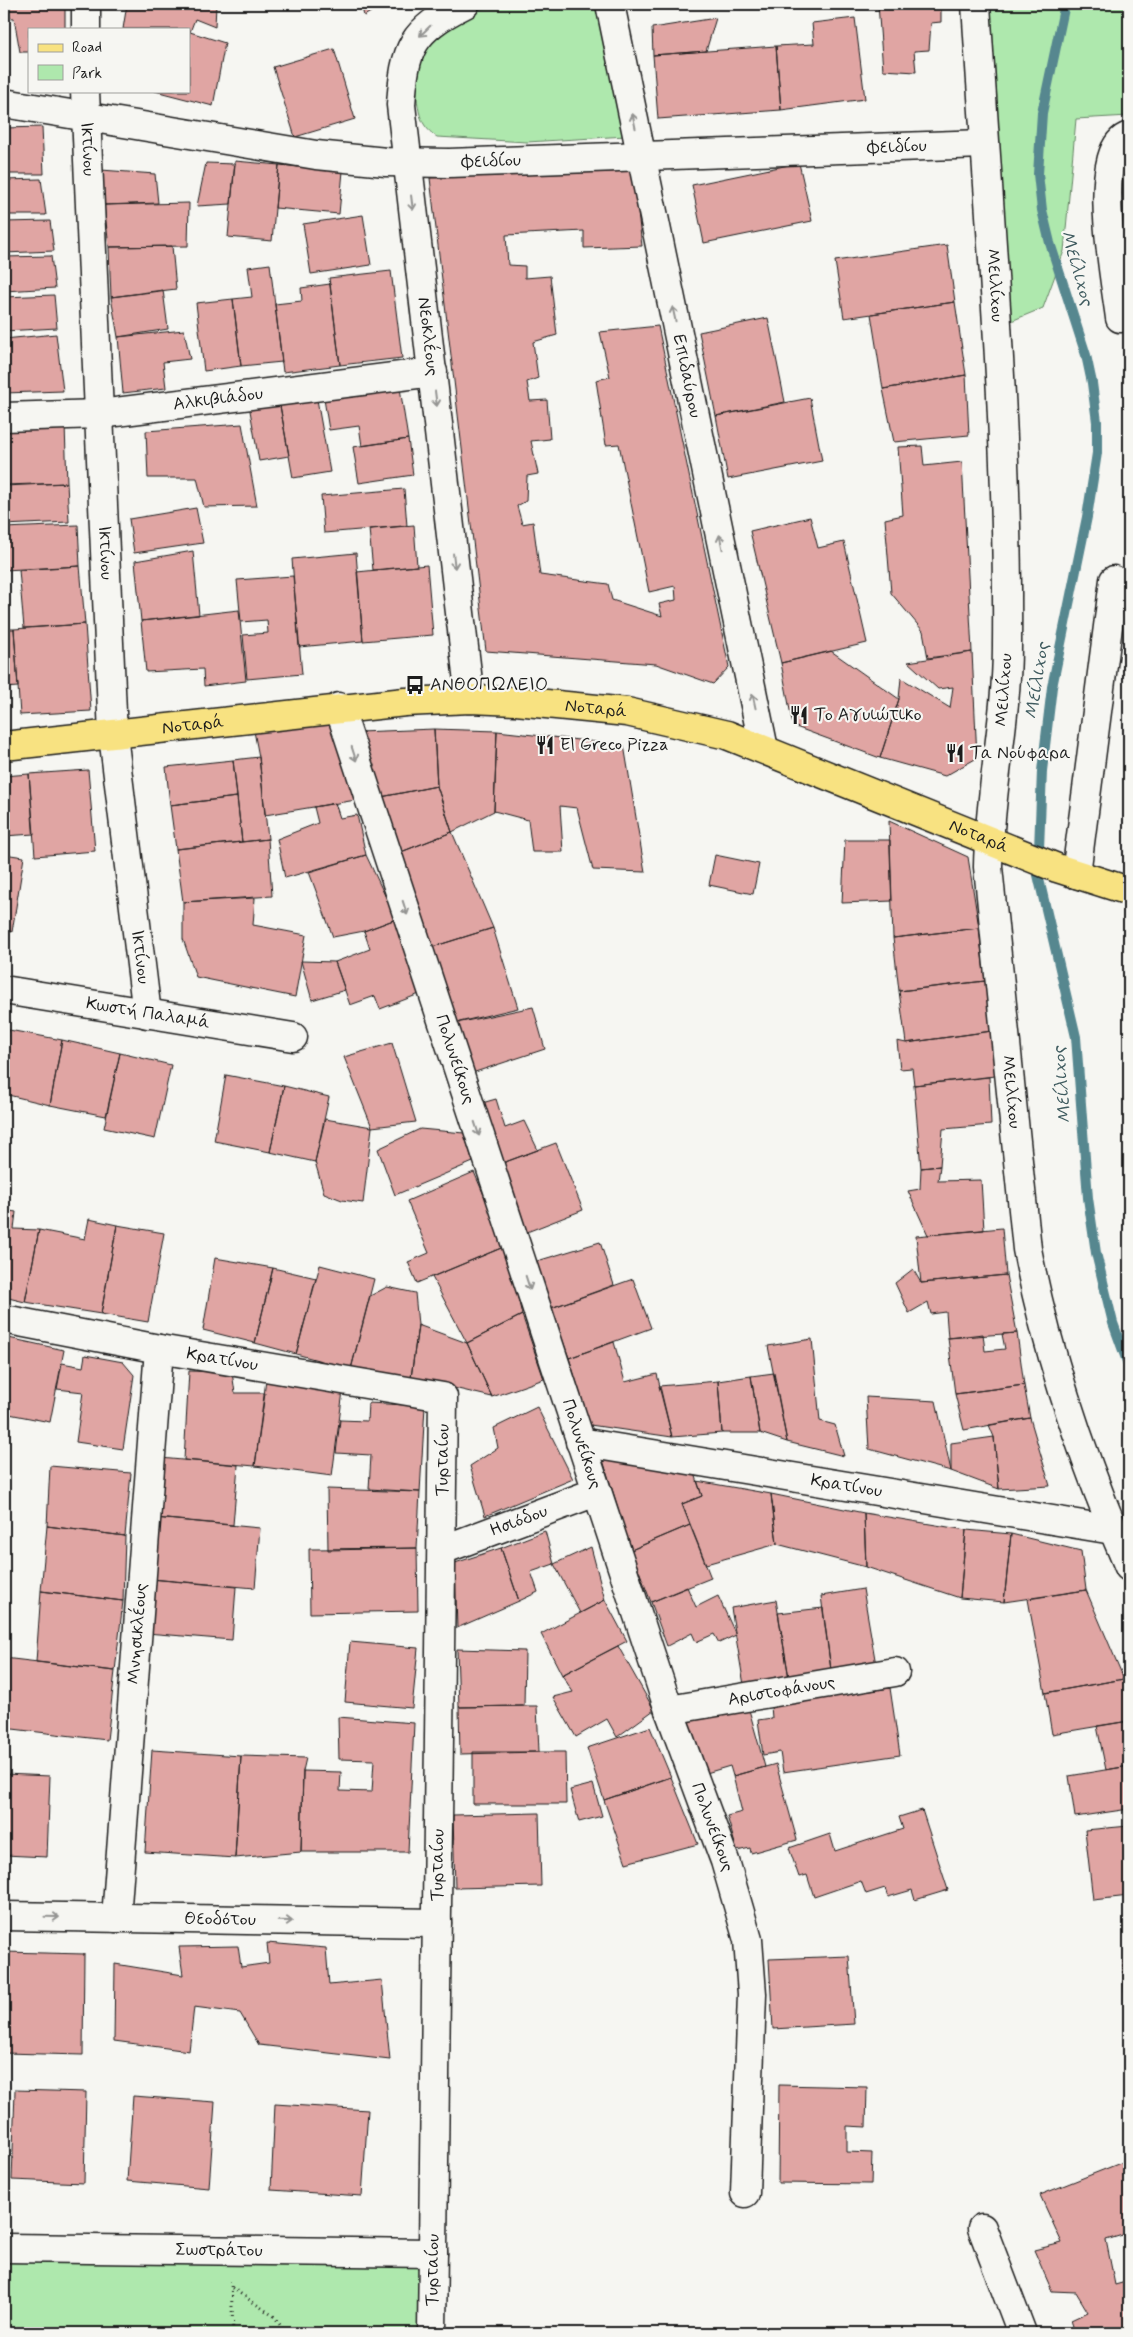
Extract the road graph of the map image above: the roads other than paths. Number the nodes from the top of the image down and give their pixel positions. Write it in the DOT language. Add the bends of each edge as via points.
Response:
graph roads {
  1 [pos="86,4"];
  2 [pos="465,4"];
  3 [pos="610,4"];
  4 [pos="976,4"];
  5 [pos="86,28"];
  6 [pos="4,103"];
  7 [pos="85,104"];
  8 [pos="1124,138"];
  9 [pos="984,144"];
  10 [pos="641,156"];
  11 [pos="408,163"];
  12 [pos="1120,318"];
  13 [pos="433,372"];
  14 [pos="100,414"];
  15 [pos="4,417"];
  16 [pos="1114,580"];
  17 [pos="470,699"];
  18 [pos="339,707"];
  19 [pos="113,735"];
  20 [pos="4,746"];
  21 [pos="764,749"];
  22 [pos="988,840"];
  23 [pos="1067,871"];
  24 [pos="1129,891"];
  25 [pos="4,990"];
  26 [pos="148,1014"];
  27 [pos="293,1037"];
  28 [pos="4,1319"];
  29 [pos="159,1349"];
  30 [pos="443,1397"];
  31 [pos="580,1442"];
  32 [pos="596,1492"];
  33 [pos="1113,1530"];
  34 [pos="442,1550"];
  35 [pos="1129,1567"];
  36 [pos="895,1672"];
  37 [pos="669,1710"];
  38 [pos="4,1916"];
  39 [pos="116,1918"];
  40 [pos="437,1923"];
  41 [pos="745,2193"];
  42 [pos="982,2228"];
  43 [pos="4,2248"];
  44 [pos="433,2253"];
  45 [pos="432,2333"];
  46 [pos="1022,2333"];
  1 -- 5 [label="street"];
  2 -- 11 [label="street, Νεοκλέους, one-way" via="428,28 406,56 401,105"];
  10 -- 3 [label="street, Επιδαύρου, one-way"];
  4 -- 9 [label="street, Μειλίχου"];
  6 -- 7 [label="street, Φειδίου"];
  7 -- 11 [label="street, Φειδίου" via="316,155"];
  7 -- 14 [label="street, Ικτίνου"];
  8 -- 12 [label="street" via="1114,148 1107,196"];
  9 -- 10 [label="street, Φειδίου"];
  9 -- 22 [label="street, Μειλίχου" via="1001,404 1007,647 1004,704"];
  10 -- 11 [label="street, Φειδίου"];
  21 -- 10 [label="street, Επιδαύρου, one-way"];
  11 -- 13 [label="street, Νεοκλέους, one-way"];
  13 -- 14 [label="street, Αλκιβιάδου"];
  13 -- 17 [label="street, Νεοκλέους, one-way"];
  14 -- 15 [label="street, Αλκιβιάδου"];
  14 -- 19 [label="street, Ικτίνου"];
  16 -- 23 [label="street"];
  17 -- 18 [label="main road, Νοταρά"];
  17 -- 21 [label="main road, Νοταρά" via="627,712 727,735"];
  18 -- 19 [label="main road, Νοταρά"];
  18 -- 31 [label="street, Πολυνείκους, one-way"];
  19 -- 20 [label="main road, Νοταρά"];
  19 -- 26 [label="street, Ικτίνου"];
  21 -- 22 [label="main road, Νοταρά"];
  22 -- 23 [label="main road, Νοταρά"];
  22 -- 33 [label="street, Μειλίχου" via="988,867 1027,1249 1046,1338"];
  23 -- 24 [label="main road, Νοταρά"];
  25 -- 26 [label="street, Κωστή Παλαμά"];
  26 -- 27 [label="street, Κωστή Παλαμά"];
  28 -- 29 [label="street, Κρατίνου"];
  29 -- 30 [label="street, Κρατίνου"];
  29 -- 39 [label="street, Μνησικλέους"];
  30 -- 34 [label="street, Τυρταίου"];
  31 -- 32 [label="street, Πολυνείκους"];
  31 -- 33 [label="street, Κρατίνου"];
  32 -- 34 [label="street, Ησιόδου"];
  32 -- 37 [label="street, Πολυνείκους"];
  33 -- 35 [label="street, Μειλίχου"];
  34 -- 40 [label="street, Τυρταίου"];
  36 -- 37 [label="street, Αριστοφάνους"];
  37 -- 41 [label="street, Πολυνείκους" via="725,1861 748,1940 752,1994"];
  38 -- 39 [label="street, Θεοδότου, one-way"];
  39 -- 40 [label="street, Θεοδότου, one-way"];
  40 -- 44 [label="street, Τυρταίου"];
  42 -- 46 [label="street"];
  43 -- 44 [label="street, Σωστράτου"];
  44 -- 45 [label="street, Τυρταίου"];
}
